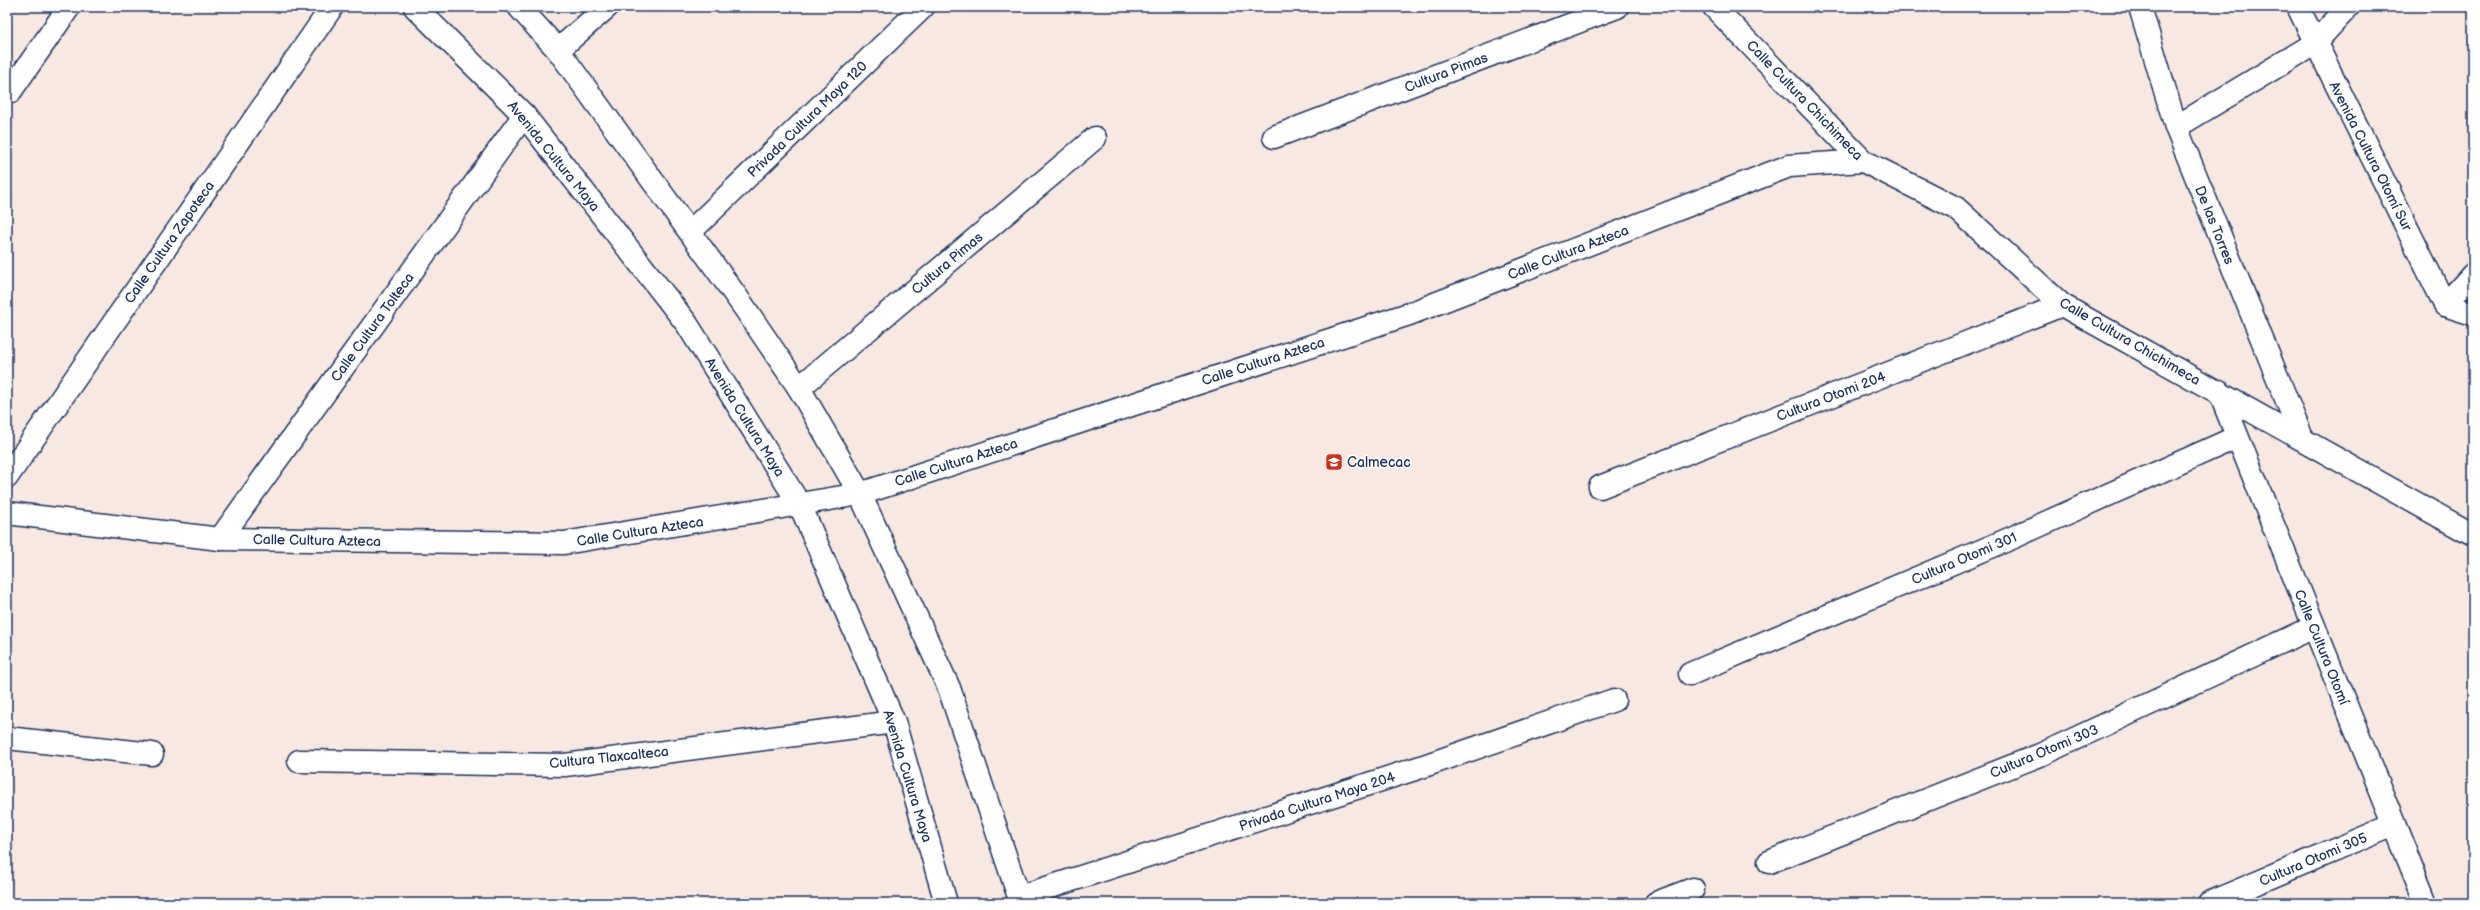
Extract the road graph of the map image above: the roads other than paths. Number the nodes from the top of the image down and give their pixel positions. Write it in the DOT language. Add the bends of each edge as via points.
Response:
graph roads {
  1 [pos="69,7"];
  2 [pos="332,7"];
  3 [pos="415,7"];
  4 [pos="519,7"];
  5 [pos="607,7"];
  6 [pos="923,7"];
  7 [pos="1617,7"];
  8 [pos="1714,7"];
  9 [pos="2140,7"];
  10 [pos="2298,7"];
  11 [pos="2348,7"];
  12 [pos="2314,44"];
  13 [pos="558,50"];
  14 [pos="10,92"];
  15 [pos="524,115"];
  16 [pos="2176,127"];
  17 [pos="1274,137"];
  18 [pos="1094,138"];
  19 [pos="1863,161"];
  20 [pos="691,231"];
  21 [pos="2473,274"];
  22 [pos="2062,305"];
  23 [pos="2445,305"];
  24 [pos="2473,314"];
  25 [pos="799,388"];
  26 [pos="2219,391"];
  27 [pos="2237,437"];
  28 [pos="2302,438"];
  29 [pos="7,477"];
  30 [pos="1600,487"];
  31 [pos="860,494"];
  32 [pos="800,505"];
  33 [pos="7,513"];
  34 [pos="2473,535"];
  35 [pos="220,539"];
  36 [pos="2314,627"];
  37 [pos="1690,674"];
  38 [pos="1614,700"];
  39 [pos="894,722"];
  40 [pos="7,738"];
  41 [pos="152,754"];
  42 [pos="298,761"];
  43 [pos="2394,825"];
  44 [pos="1769,862"];
  45 [pos="1693,890"];
  46 [pos="1020,900"];
  47 [pos="946,903"];
  48 [pos="1656,903"];
  49 [pos="2209,903"];
  50 [pos="2426,903"];
  1 -- 14 [label="street"];
  2 -- 29 [label="street, Calle Cultura Zapoteca"];
  3 -- 15 [label="street, Avenida Cultura Maya"];
  4 -- 13 [label="street"];
  5 -- 13 [label="street"];
  6 -- 20 [label="street, Privada Cultura Maya 120"];
  7 -- 17 [label="street, Cultura Pimas"];
  8 -- 19 [label="street, Calle Cultura Chichimeca"];
  9 -- 16 [label="street, De las Torres"];
  10 -- 12 [label="street, Avenida Cultura Otomí Sur"];
  11 -- 12 [label="street"];
  12 -- 16 [label="street"];
  12 -- 23 [label="street, Avenida Cultura Otomí Sur"];
  13 -- 20 [label="street"];
  15 -- 32 [label="street, Avenida Cultura Maya" via="687,324"];
  15 -- 35 [label="street, Calle Cultura Tolteca"];
  16 -- 28 [label="street, De las Torres"];
  18 -- 25 [label="street, Cultura Pimas"];
  19 -- 22 [label="street, Calle Cultura Chichimeca" via="1956,208"];
  19 -- 31 [label="street, Calle Cultura Azteca" via="1789,166 1409,314"];
  20 -- 25 [label="street"];
  21 -- 23 [label="street"];
  22 -- 26 [label="street, Calle Cultura Chichimeca"];
  22 -- 30 [label="street, Cultura Otomi 204"];
  23 -- 24 [label="street"];
  25 -- 31 [label="street"];
  26 -- 27 [label="street, Calle Cultura Otomí"];
  26 -- 28 [label="street, Calle Cultura Chichimeca"];
  27 -- 36 [label="street, Calle Cultura Otomí"];
  27 -- 37 [label="street, Cultura Otomi 301" via="2014,537"];
  28 -- 34 [label="street, Calle Cultura Chichimeca"];
  31 -- 32 [label="street, Calle Cultura Azteca"];
  31 -- 46 [label="street" via="949,688"];
  32 -- 35 [label="street, Calle Cultura Azteca" via="564,543"];
  32 -- 39 [label="street, Avenida Cultura Maya"];
  33 -- 35 [label="street, Calle Cultura Azteca"];
  36 -- 43 [label="street, Calle Cultura Otomí"];
  36 -- 44 [label="street, Cultura Otomi 303" via="2040,755"];
  38 -- 46 [label="street, Privada Cultura Maya 204"];
  39 -- 42 [label="street, Cultura Tlaxcalteca" via="565,765"];
  39 -- 47 [label="street, Avenida Cultura Maya"];
  40 -- 41 [label="street"];
  43 -- 49 [label="street, Cultura Otomi 305"];
  43 -- 50 [label="street, Calle Cultura Otomí"];
  45 -- 48 [label="street"];
}
